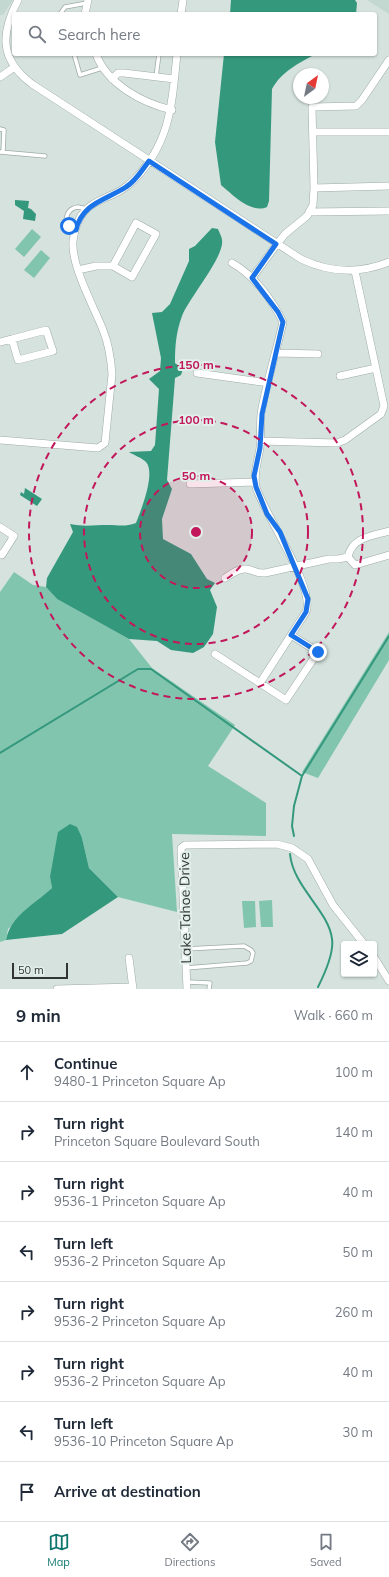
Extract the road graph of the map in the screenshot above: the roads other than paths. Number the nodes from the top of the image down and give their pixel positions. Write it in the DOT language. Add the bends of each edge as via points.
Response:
graph roads {
  1 [pos="18,0"];
  2 [pos="183,0"];
  3 [pos="88,2"];
  4 [pos="61,12"];
  5 [pos="86,12"];
  6 [pos="182,12"];
  7 [pos="75,56"];
  8 [pos="97,56"];
  9 [pos="159,56"];
  10 [pos="177,56"];
  11 [pos="389,61"];
  12 [pos="13,68"];
  13 [pos="102,68"];
  14 [pos="0,77"];
  15 [pos="156,77"];
  16 [pos="112,79"];
  17 [pos="174,79"];
  18 [pos="172,110"];
  19 [pos="0,129"];
  20 [pos="313,132"];
  21 [pos="389,132"];
  22 [pos="2,152"];
  23 [pos="45,156"];
  24 [pos="149,161"];
  25 [pos="389,186"];
  26 [pos="314,188"];
  27 [pos="87,209"];
  28 [pos="309,212"];
  29 [pos="389,212"];
  30 [pos="76,230"];
  31 [pos="276,244"];
  32 [pos="389,262"];
  33 [pos="232,263"];
  34 [pos="113,266"];
  35 [pos="78,270"];
  36 [pos="355,271"];
  37 [pos="252,278"];
  38 [pos="12,339"];
  39 [pos="0,342"];
  40 [pos="276,353"];
  41 [pos="318,354"];
  42 [pos="376,368"];
  43 [pos="197,373"];
  44 [pos="340,376"];
  45 [pos="269,383"];
  46 [pos="0,440"];
  47 [pos="260,441"];
  48 [pos="255,482"];
  49 [pos="190,484"];
  50 [pos="0,527"];
  51 [pos="389,531"];
  52 [pos="0,554"];
  53 [pos="389,555"];
  54 [pos="348,557"];
  55 [pos="294,566"];
  56 [pos="225,578"];
  57 [pos="291,635"];
  58 [pos="215,654"];
  59 [pos="260,683"];
  60 [pos="362,941"];
  61 [pos="185,949"];
  62 [pos="129,958"];
  63 [pos="377,962"];
  64 [pos="186,968"];
  65 [pos="389,981"];
  66 [pos="187,986"];
  67 [pos="133,988"];
  68 [pos="57,989"];
  69 [pos="209,989"];
  1 -- 12 [label="street" via="7,20 4,34 5,50"];
  2 -- 6 [label="street"];
  3 -- 4 [label="lane" via="65,7"];
  3 -- 5 [label="street"];
  7 -- 13 [label="lane" via="80,75"];
  8 -- 13 [label="street"];
  9 -- 15 [label="lane"];
  10 -- 17 [label="street"];
  11 -- 20 [label="street" via="356,106 312,107"];
  12 -- 14 [label="street"];
  12 -- 24 [label="street" via="32,84"];
  13 -- 16 [label="street"];
  15 -- 16 [label="street" via="118,73"];
  15 -- 17 [label="street"];
  16 -- 18 [label="street" via="148,103"];
  17 -- 18 [label="street"];
  18 -- 24 [label="street" via="164,133"];
  19 -- 22 [label="lane" via="4,130"];
  20 -- 21 [label="street"];
  20 -- 26 [label="street"];
  22 -- 23 [label="lane"];
  24 -- 27 [label="street" via="126,187 94,202"];
  24 -- 31 [label="street"];
  25 -- 26 [label="street"];
  26 -- 28 [label="street"];
  27 -- 30 [label="street" via="80,218"];
  27 -- 30 [label="lane" via="73,207 66,216 66,223"];
  28 -- 29 [label="street"];
  28 -- 31 [label="street"];
  30 -- 35 [label="street" via="73,243"];
  31 -- 36 [label="street" via="315,266 343,272"];
  31 -- 37 [label="street"];
  32 -- 36 [label="street"];
  33 -- 37 [label="street"];
  34 -- 34 [label="street" via="132,277 156,234 136,223"];
  34 -- 35 [label="street"];
  35 -- 46 [label="street" via="103,330 111,357 112,374 105,443 98,448"];
  36 -- 42 [label="street"];
  37 -- 40 [label="street" via="283,322"];
  38 -- 38 [label="street" via="46,330 52,351 18,360"];
  38 -- 39 [label="street"];
  40 -- 41 [label="street"];
  40 -- 45 [label="street"];
  42 -- 44 [label="street"];
  42 -- 47 [label="street" via="384,411 345,440 337,443"];
  43 -- 45 [label="street"];
  45 -- 47 [label="street" via="262,414"];
  47 -- 48 [label="street"];
  48 -- 49 [label="street"];
  48 -- 55 [label="street" via="267,514 280,532"];
  50 -- 52 [label="street" via="14,536 2,555"];
  51 -- 54 [label="street" via="355,542"];
  53 -- 54 [label="street" via="355,565"];
  54 -- 55 [label="street"];
  55 -- 56 [label="street" via="258,574 241,569"];
  55 -- 57 [label="street" via="308,599 308,608"];
  57 -- 59 [label="street"];
  57 -- 59 [label="street" via="318,652 286,700"];
  58 -- 59 [label="street"];
  60 -- 61 [label="street, Lake Tahoe Drive" via="333,905 308,860 298,851 277,844 185,845 181,848"];
  61 -- 64 [label="street, Lake Tahoe Drive"];
  61 -- 64 [label="lane" via="244,946 253,953 247,963"];
  62 -- 67 [label="street"];
  63 -- 65 [label="street"];
  64 -- 66 [label="street, Lake Tahoe Drive"];
  66 -- 69 [label="lane" via="210,983"];
  67 -- 68 [label="street"];
}
